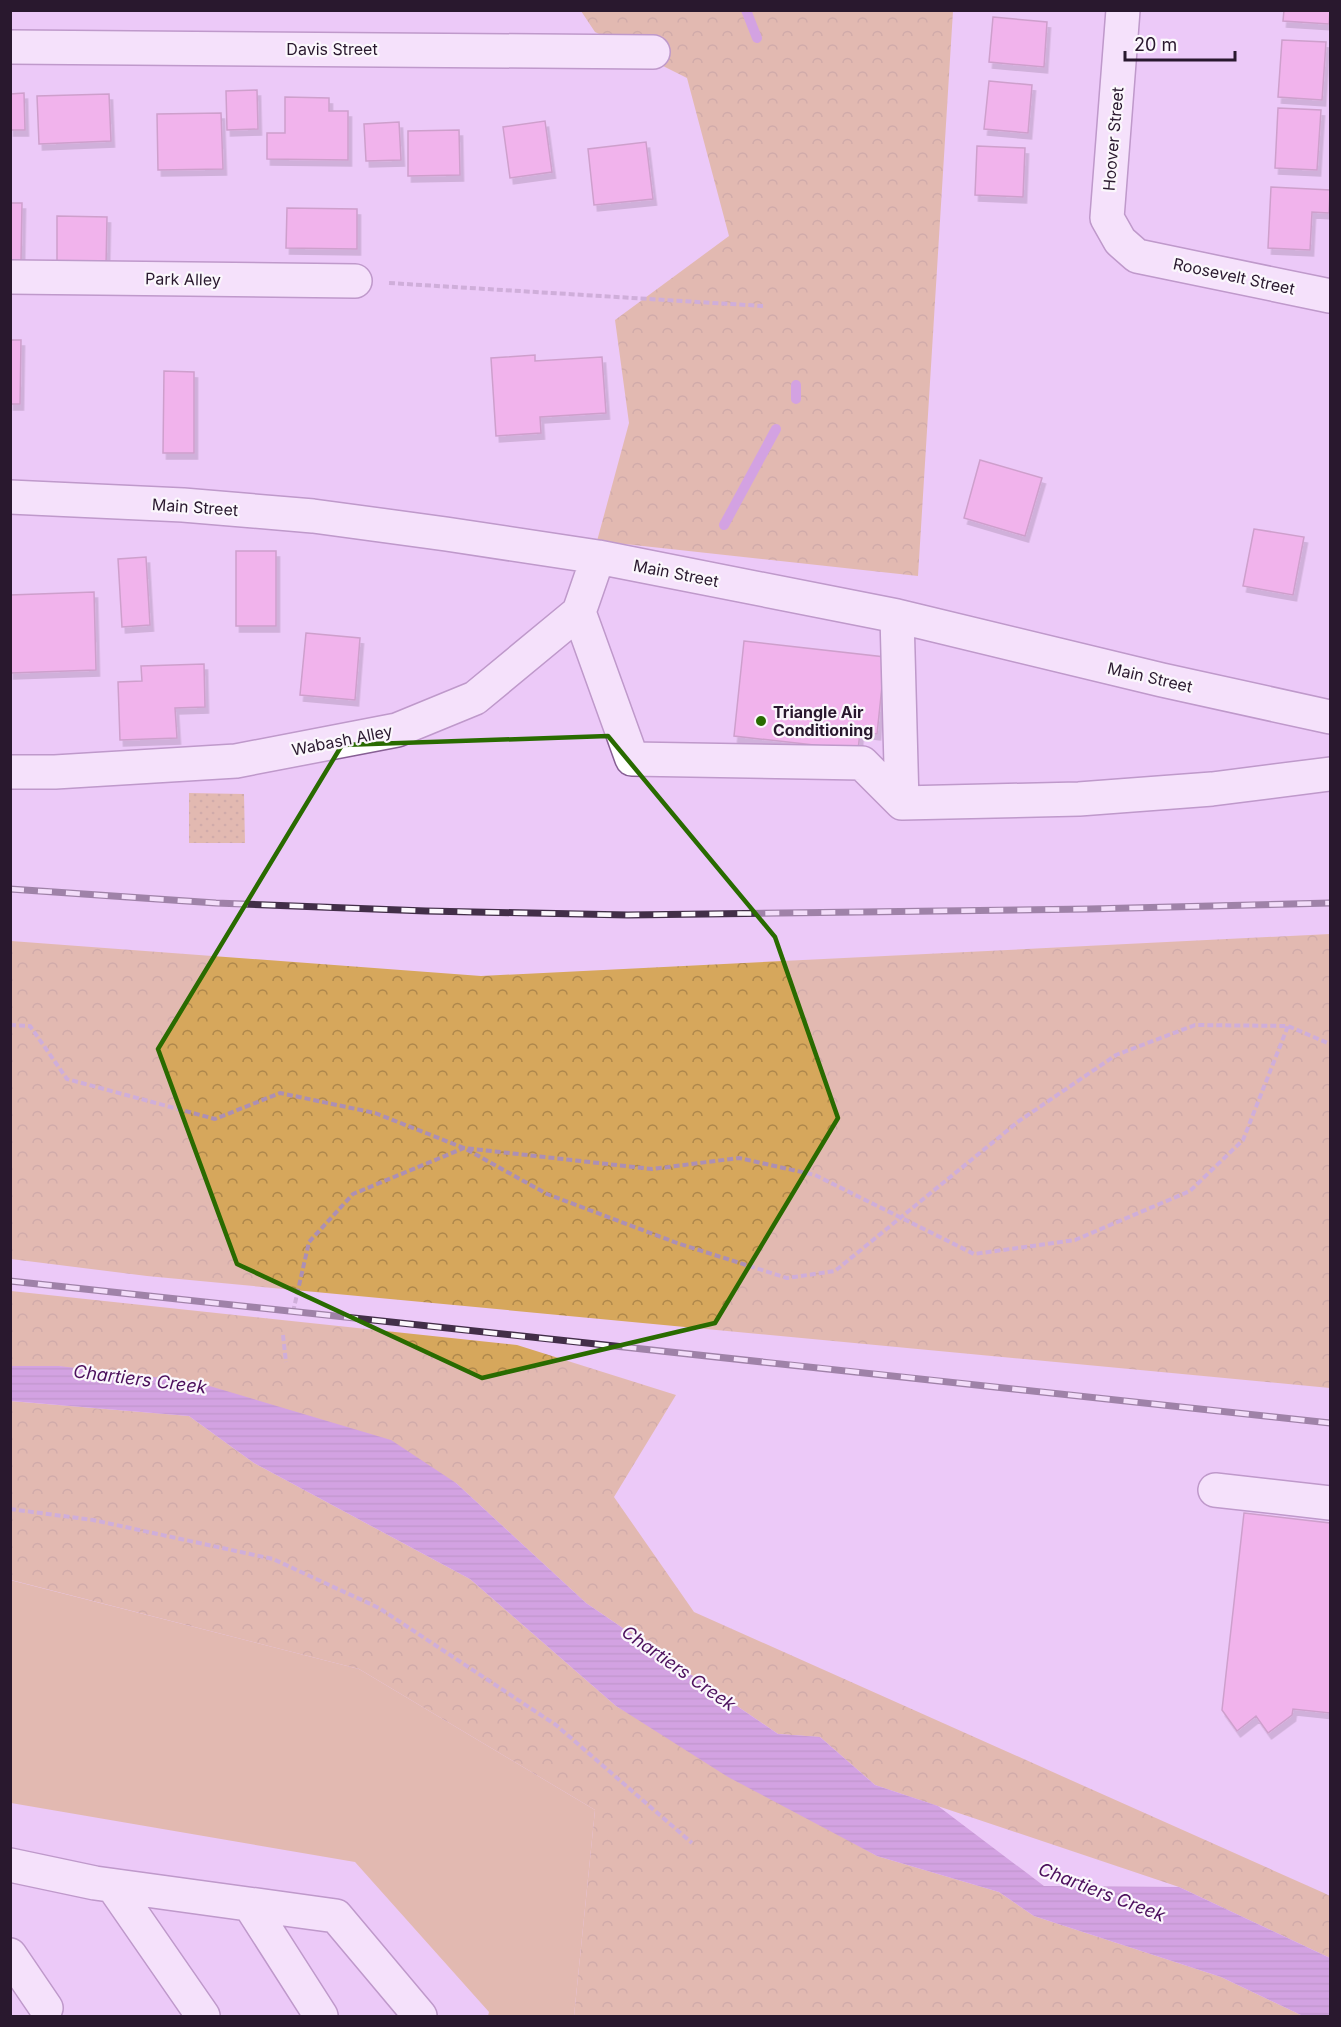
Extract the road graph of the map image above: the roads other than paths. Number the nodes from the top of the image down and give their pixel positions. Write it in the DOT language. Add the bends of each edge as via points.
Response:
graph roads {
  1 [pos="1123,10"];
  2 [pos="10,47"];
  3 [pos="653,52"];
  4 [pos="1137,256"];
  5 [pos="10,277"];
  6 [pos="355,281"];
  7 [pos="1330,296"];
  8 [pos="10,497"];
  9 [pos="598,557"];
  10 [pos="579,612"];
  11 [pos="897,616"];
  12 [pos="1328,710"];
  13 [pos="10,772"];
  14 [pos="1330,774"];
  15 [pos="902,802"];
  16 [pos="1215,1490"];
  17 [pos="1330,1503"];
  18 [pos="10,1865"];
  19 [pos="113,1886"];
  20 [pos="250,1905"];
  21 [pos="10,1955"];
  22 [pos="44,2014"];
  23 [pos="203,2016"];
  24 [pos="321,2016"];
  25 [pos="420,2016"];
  1 -- 4 [label="street, Hoover Street" via="1107,218 1120,241"];
  2 -- 3 [label="street, Davis Street"];
  4 -- 7 [label="street, Roosevelt Street"];
  5 -- 6 [label="street, Park Alley"];
  8 -- 9 [label="street, Main Street" via="313,516"];
  9 -- 10 [label="street"];
  9 -- 11 [label="street, Main Street"];
  10 -- 13 [label="street, Wabash Alley" via="474,698 397,730 236,761"];
  10 -- 15 [label="street" via="632,759 862,763"];
  11 -- 12 [label="street, Main Street" via="1162,680"];
  11 -- 15 [label="street"];
  14 -- 15 [label="street" via="1212,789 1079,799"];
  16 -- 17 [label="street"];
  18 -- 19 [label="street"];
  19 -- 20 [label="street"];
  19 -- 23 [label="street"];
  20 -- 24 [label="street"];
  20 -- 25 [label="street" via="336,1916"];
  21 -- 22 [label="street"];
}
